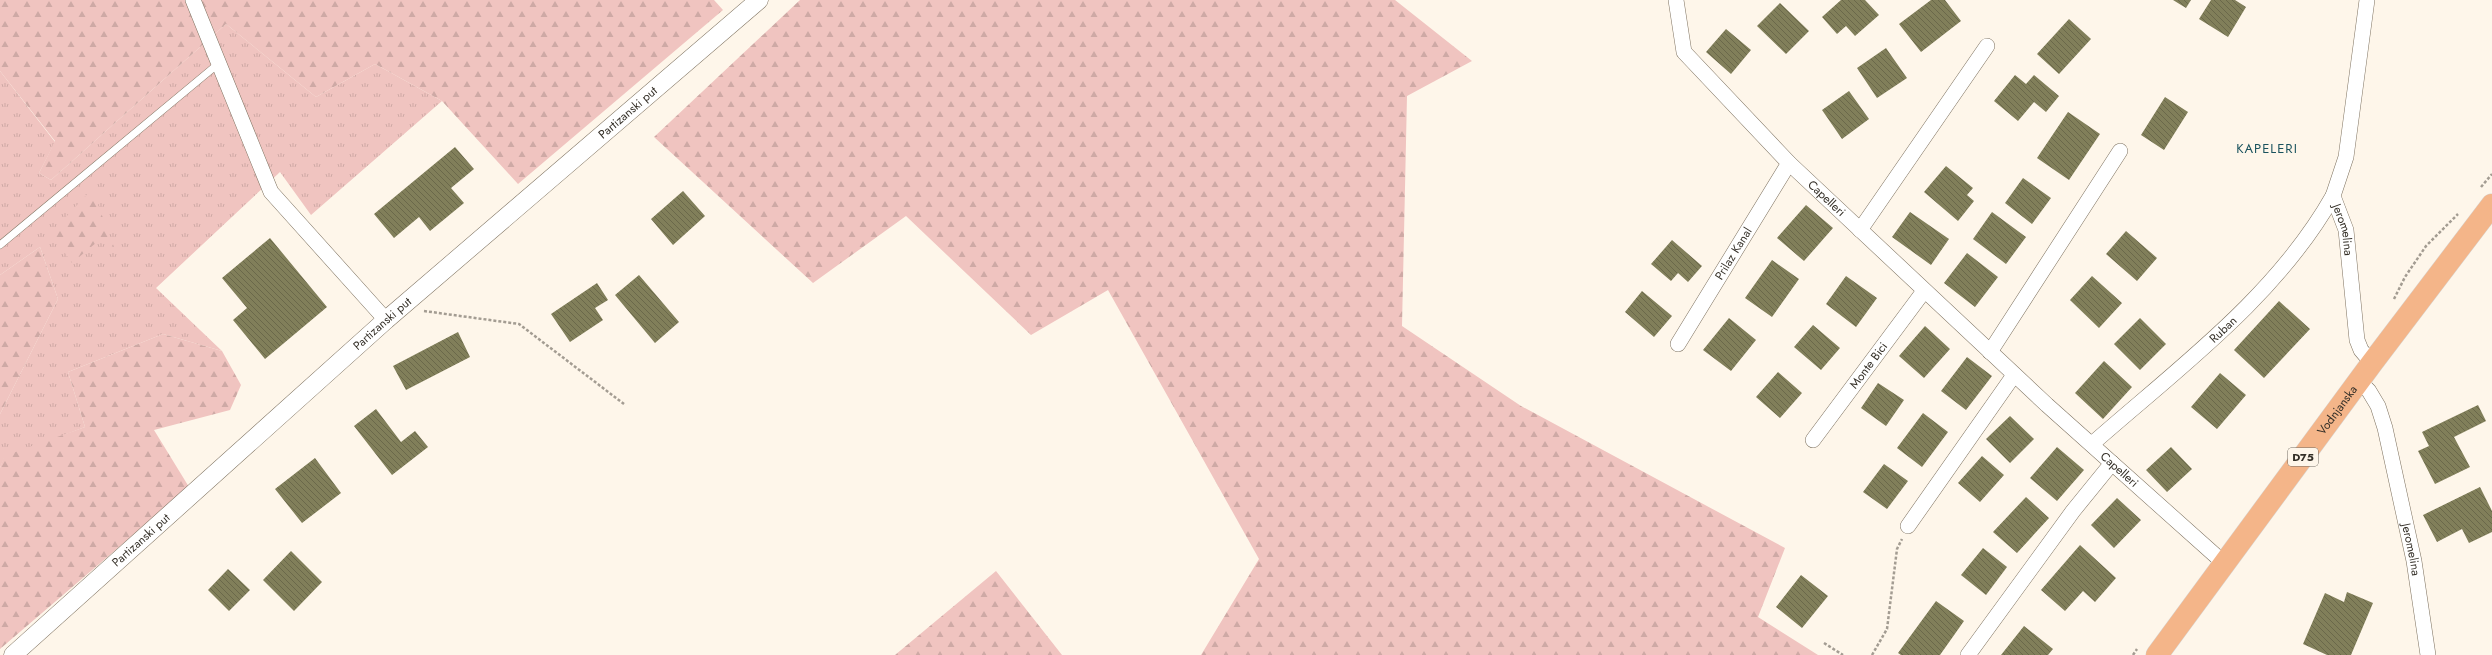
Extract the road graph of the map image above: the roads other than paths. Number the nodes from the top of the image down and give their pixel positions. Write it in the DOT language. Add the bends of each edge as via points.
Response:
graph roads {
  1 [pos="193,0"];
  2 [pos="759,0"];
  3 [pos="1676,0"];
  4 [pos="2367,0"];
  5 [pos="1987,46"];
  6 [pos="218,64"];
  7 [pos="2120,151"];
  8 [pos="1789,163"];
  9 [pos="2333,196"];
  10 [pos="2492,205"];
  11 [pos="1860,230"];
  12 [pos="0,245"];
  13 [pos="1924,291"];
  14 [pos="386,320"];
  15 [pos="1678,344"];
  16 [pos="1990,352"];
  17 [pos="2372,363"];
  18 [pos="2014,375"];
  19 [pos="2359,381"];
  20 [pos="1813,440"];
  21 [pos="2092,444"];
  22 [pos="2112,464"];
  23 [pos="1908,526"];
  24 [pos="2224,564"];
  25 [pos="13,655"];
  26 [pos="1968,655"];
  27 [pos="2157,655"];
  28 [pos="2428,655"];
  1 -- 6 [label="street"];
  2 -- 14 [label="street, Partizanski put"];
  3 -- 8 [label="street, Capelleri" via="1684,52"];
  4 -- 9 [label="street, Jeromelina" via="2346,157"];
  5 -- 11 [label="street"];
  6 -- 12 [label="lane"];
  6 -- 14 [label="street" via="271,192"];
  7 -- 16 [label="street"];
  8 -- 11 [label="street, Capelleri"];
  8 -- 15 [label="street, Prilaz Kanal"];
  9 -- 17 [label="street, Jeromelina" via="2346,230 2358,340 2361,350"];
  9 -- 21 [label="street, Ruban" via="2307,237 2248,306"];
  10 -- 17 [label="main road, Vodnjanska / D75"];
  11 -- 13 [label="street, Capelleri"];
  13 -- 16 [label="street, Capelleri"];
  13 -- 20 [label="street, Monte Bici"];
  14 -- 25 [label="street, Partizanski put"];
  16 -- 18 [label="street, Capelleri"];
  17 -- 19 [label="main road, Vodnjanska / D75"];
  18 -- 21 [label="street, Capelleri"];
  18 -- 23 [label="street"];
  19 -- 24 [label="main road, Vodnjanska / D75"];
  19 -- 28 [label="street, Jeromelina" via="2378,406 2385,428 2414,560"];
  21 -- 22 [label="street, Capelleri"];
  22 -- 24 [label="street, Capelleri"];
  22 -- 26 [label="street" via="2073,511"];
  24 -- 27 [label="main road, Vodnjanska / D75"];
}
